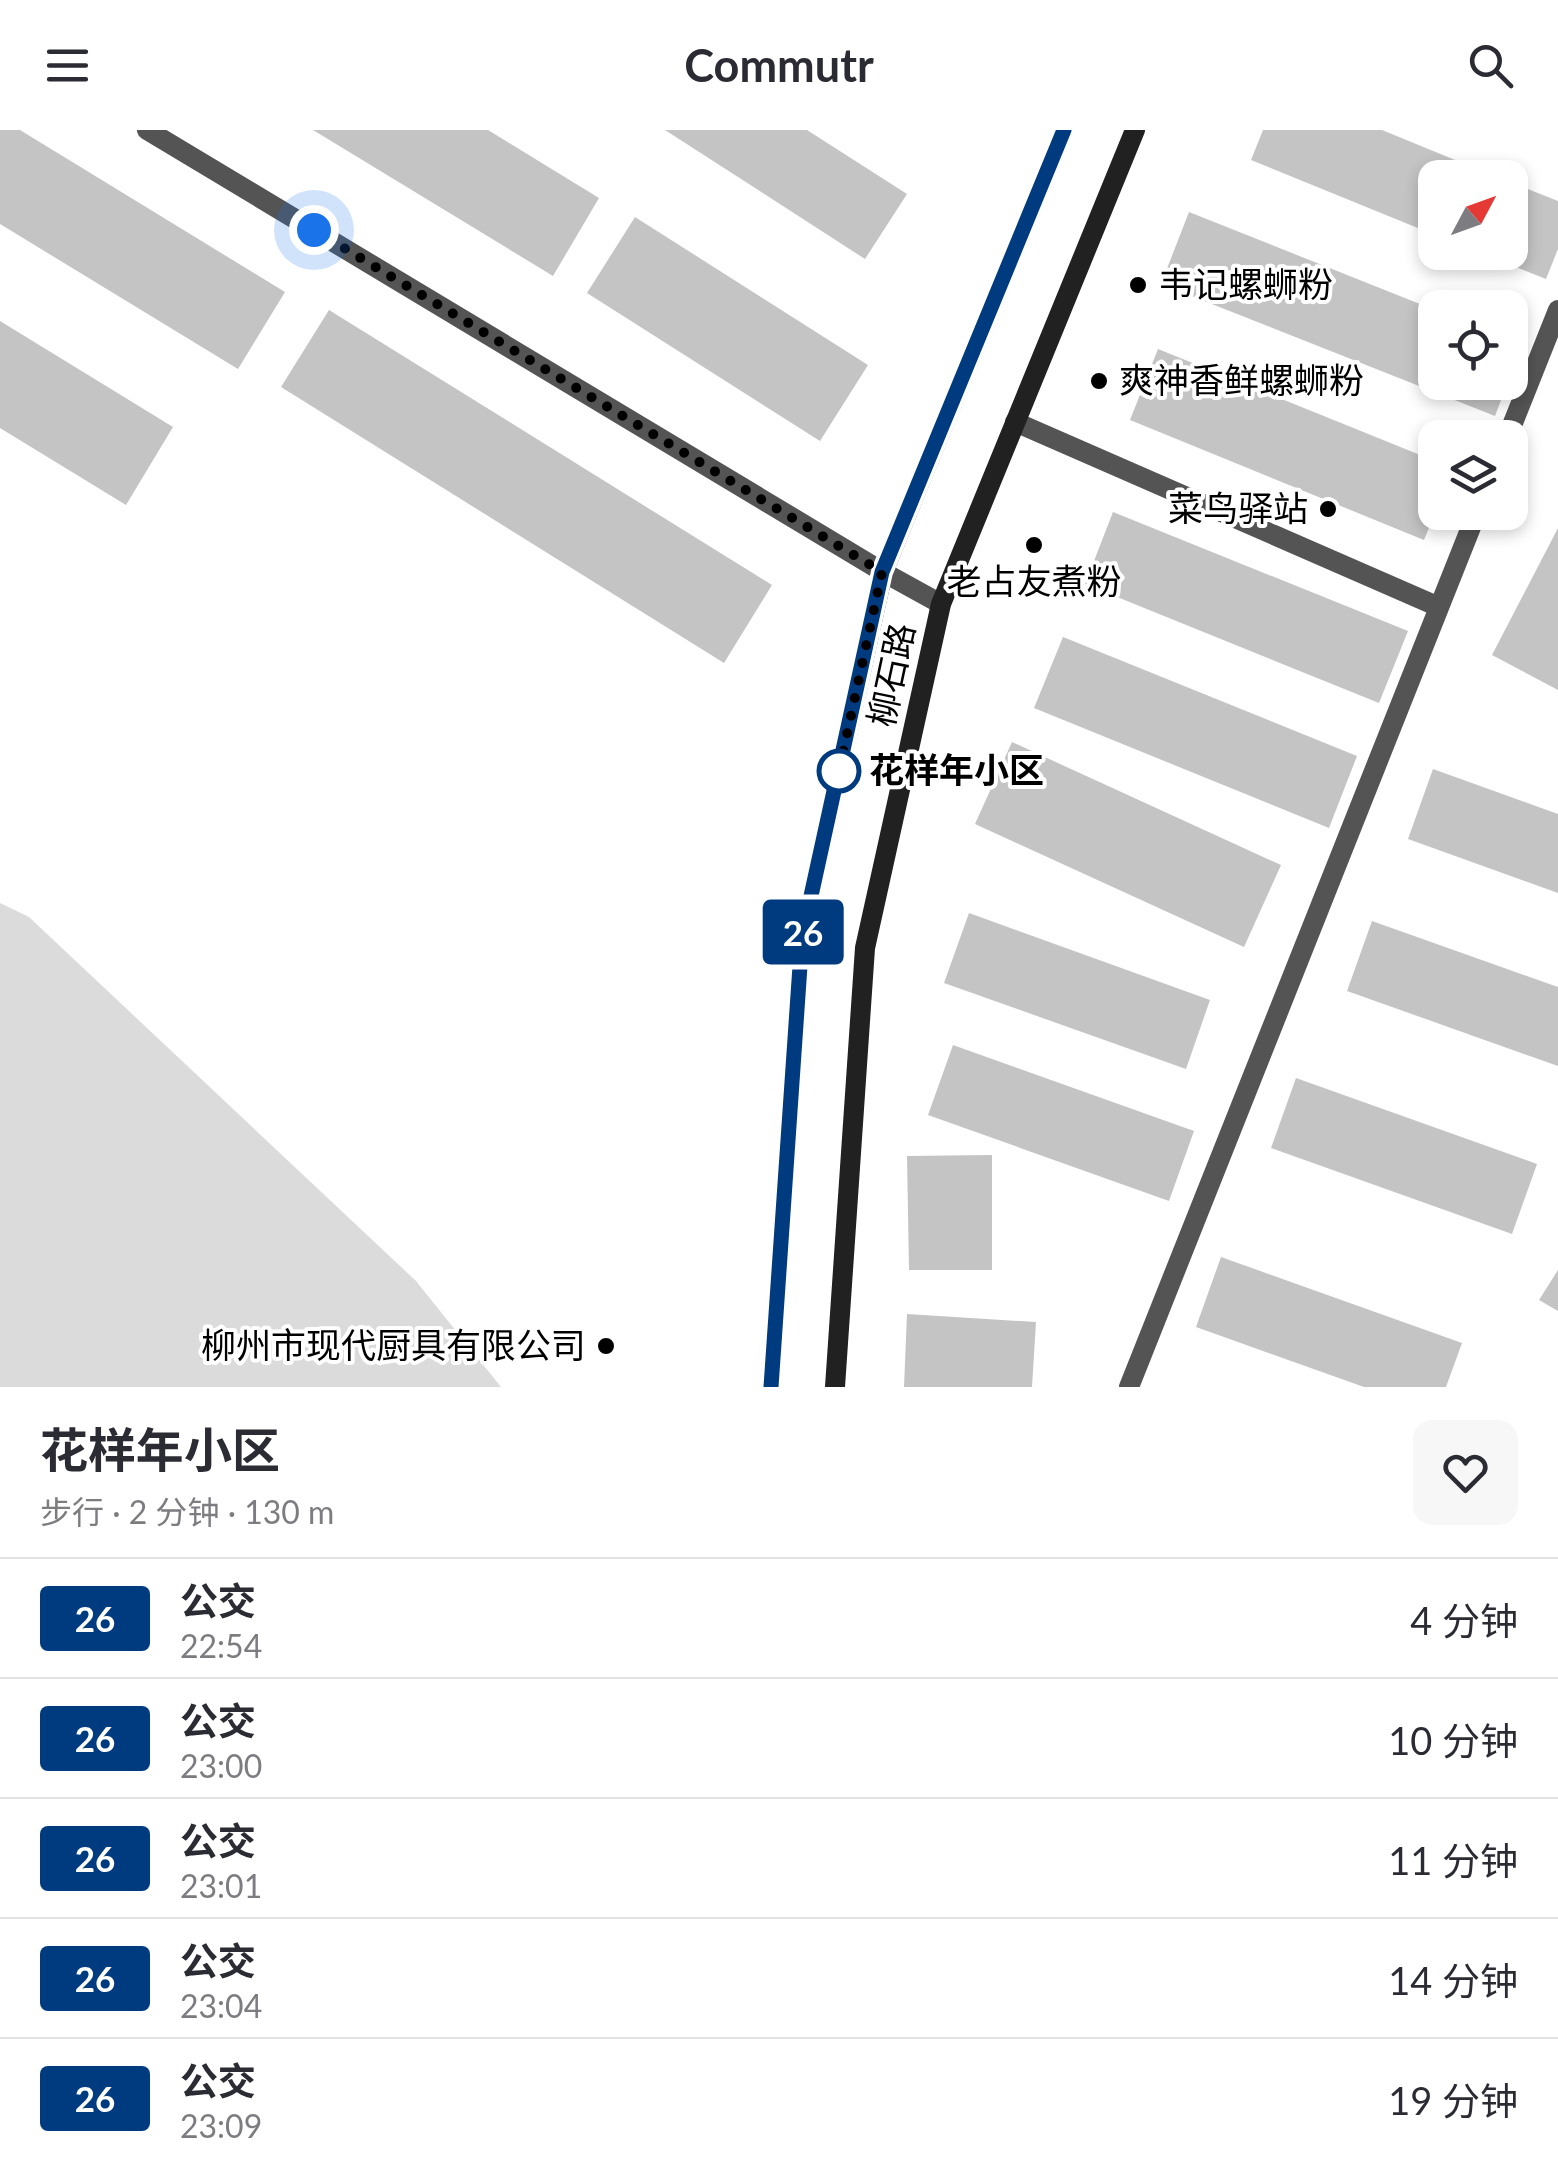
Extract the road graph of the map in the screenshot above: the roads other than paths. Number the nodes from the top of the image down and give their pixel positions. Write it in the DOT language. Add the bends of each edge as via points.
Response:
graph roads {
  1 [pos="147,130"];
  2 [pos="1064,130"];
  3 [pos="1135,130"];
  4 [pos="1558,310"];
  5 [pos="1514,420"];
  6 [pos="1016,422"];
  7 [pos="1469,530"];
  8 [pos="882,572"];
  9 [pos="942,604"];
  10 [pos="1439,607"];
  11 [pos="771,1387"];
  12 [pos="834,1387"];
  13 [pos="1129,1387"];
  1 -- 8 [label="street"];
  2 -- 8 [label="main road, 柳石路"];
  3 -- 6 [label="main road, 柳石路"];
  4 -- 5 [label="street"];
  6 -- 9 [label="main road, 柳石路"];
  6 -- 10 [label="street"];
  7 -- 10 [label="street"];
  8 -- 9 [label="street"];
  8 -- 11 [label="main road, 柳石路" via="802,937"];
  9 -- 12 [label="main road, 柳石路" via="866,948"];
  10 -- 13 [label="street"];
}
